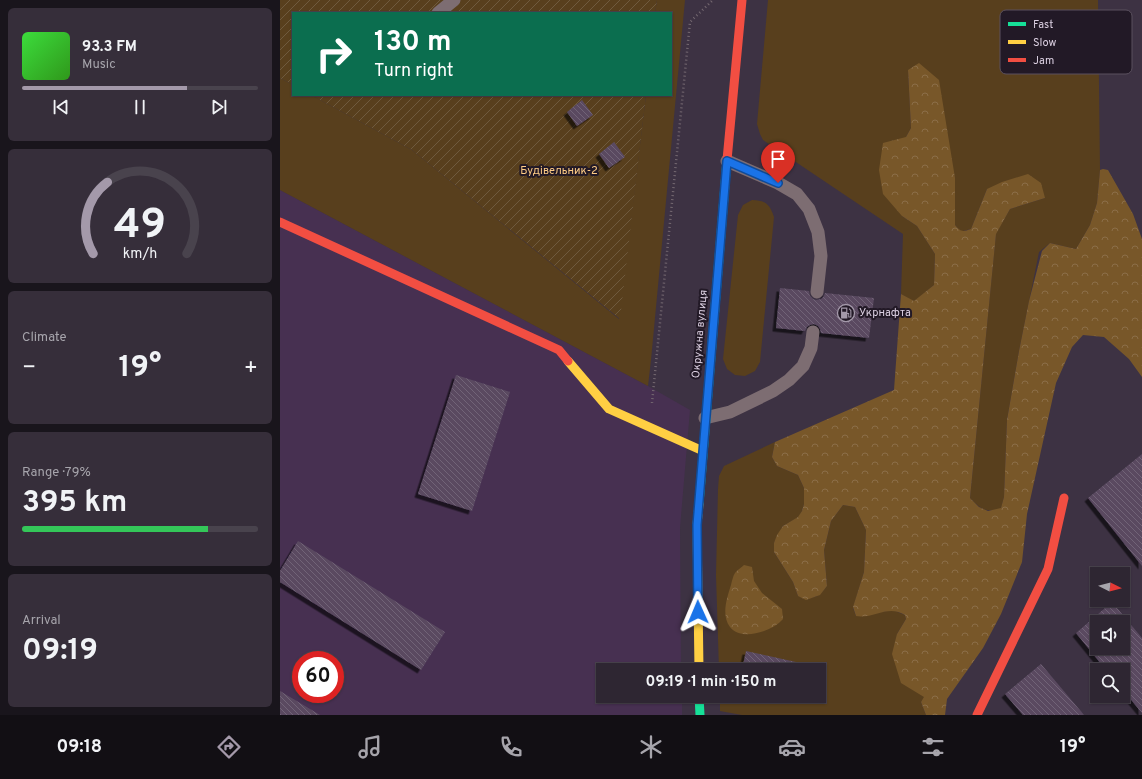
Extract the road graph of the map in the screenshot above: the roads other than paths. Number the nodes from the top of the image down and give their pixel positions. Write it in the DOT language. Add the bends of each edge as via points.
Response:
graph roads {
  1 [pos="454,0"];
  2 [pos="742,0"];
  3 [pos="439,12"];
  4 [pos="727,161"];
  5 [pos="280,222"];
  6 [pos="817,292"];
  7 [pos="813,332"];
  8 [pos="705,418"];
  9 [pos="703,451"];
  10 [pos="1064,498"];
  11 [pos="699,663"];
  12 [pos="699,703"];
  13 [pos="700,715"];
  14 [pos="977,715"];
  1 -- 3 [label="lane"];
  2 -- 4 [label="street, Окружна вулиця"];
  4 -- 6 [label="lane" via="797,194 809,209 818,232 821,256"];
  4 -- 8 [label="street, Окружна вулиця"];
  5 -- 9 [label="street" via="559,350 609,409"];
  7 -- 8 [label="lane" via="811,348 803,366 789,380 773,391 730,412"];
  8 -- 9 [label="street, Окружна вулиця"];
  9 -- 11 [label="street, Окружна вулиця" via="697,525"];
  10 -- 14 [label="street" via="1048,569"];
  12 -- 13 [label="street"];
}
